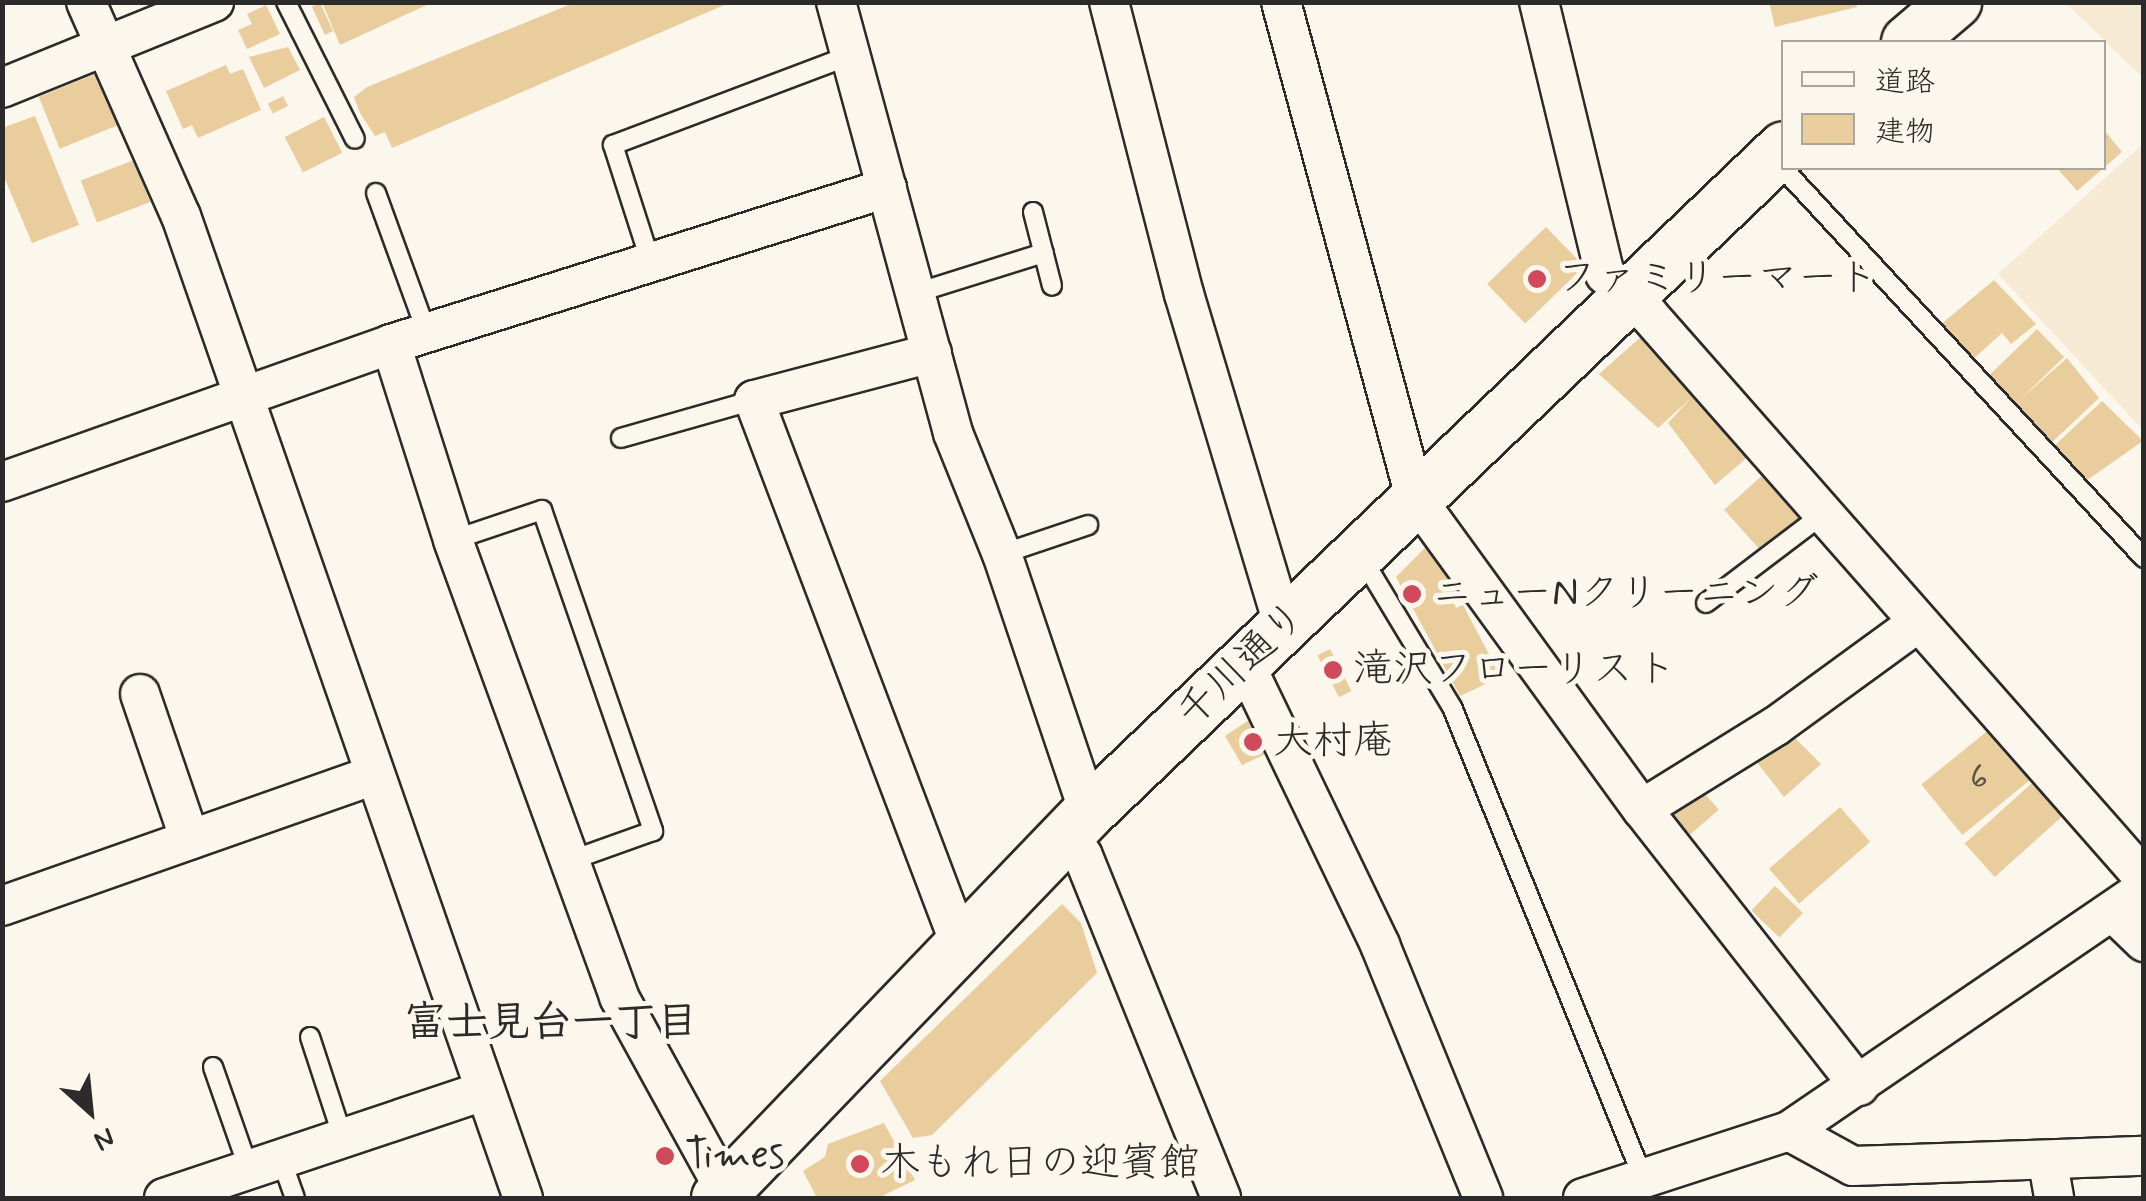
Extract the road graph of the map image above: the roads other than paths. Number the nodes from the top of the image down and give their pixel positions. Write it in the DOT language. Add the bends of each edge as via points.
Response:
graph roads {
  1 [pos="86,2"];
  2 [pos="214,2"];
  3 [pos="286,2"];
  4 [pos="836,2"];
  5 [pos="1109,2"];
  6 [pos="1281,2"];
  7 [pos="1539,2"];
  8 [pos="1955,2"];
  9 [pos="1910,40"];
  10 [pos="108,47"];
  11 [pos="850,54"];
  12 [pos="2,88"];
  13 [pos="354,139"];
  14 [pos="1778,153"];
  15 [pos="1793,170"];
  16 [pos="887,188"];
  17 [pos="376,193"];
  18 [pos="1033,212"];
  19 [pos="1044,253"];
  20 [pos="650,260"];
  21 [pos="1052,286"];
  22 [pos="916,293"];
  23 [pos="1628,294"];
  24 [pos="427,333"];
  25 [pos="391,344"];
  26 [pos="932,352"];
  27 [pos="247,399"];
  28 [pos="754,400"];
  29 [pos="620,438"];
  30 [pos="2,482"];
  31 [pos="1415,497"];
  32 [pos="1822,515"];
  33 [pos="1088,525"];
  34 [pos="453,540"];
  35 [pos="1358,552"];
  36 [pos="1002,554"];
  37 [pos="2144,558"];
  38 [pos="1706,603"];
  39 [pos="1916,624"];
  40 [pos="1283,626"];
  41 [pos="1245,664"];
  42 [pos="140,694"];
  43 [pos="372,776"];
  44 [pos="1642,809"];
  45 [pos="1078,822"];
  46 [pos="190,840"];
  47 [pos="569,861"];
  48 [pos="2144,878"];
  49 [pos="2129,901"];
  50 [pos="2,906"];
  51 [pos="959,941"];
  52 [pos="2144,942"];
  53 [pos="310,1036"];
  54 [pos="213,1067"];
  55 [pos="1858,1086"];
  56 [pos="484,1091"];
  57 [pos="1789,1132"];
  58 [pos="343,1138"];
  59 [pos="2144,1156"];
  60 [pos="265,1164"];
  61 [pos="2051,1180"];
  62 [pos="1665,1183"];
  63 [pos="721,1194"];
  64 [pos="164,1198"];
  65 [pos="295,1198"];
  66 [pos="523,1198"];
  67 [pos="1222,1198"];
  68 [pos="1483,1198"];
  69 [pos="1584,1198"];
  1 -- 10 [label="street"];
  2 -- 10 [label="street"];
  3 -- 13 [label="lane"];
  4 -- 11 [label="street"];
  5 -- 40 [label="street" via="1184,294"];
  6 -- 31 [label="street"];
  7 -- 23 [label="street" via="1598,264"];
  8 -- 9 [label="main road"];
  10 -- 12 [label="street"];
  10 -- 27 [label="street" via="162,165"];
  11 -- 16 [label="street"];
  11 -- 20 [label="lane" via="613,145"];
  14 -- 23 [label="main road, 千川通り"];
  15 -- 37 [label="lane"];
  16 -- 20 [label="street"];
  16 -- 22 [label="street"];
  17 -- 24 [label="lane"];
  18 -- 19 [label="lane"];
  19 -- 21 [label="lane"];
  19 -- 22 [label="lane"];
  20 -- 24 [label="street"];
  22 -- 26 [label="street"];
  23 -- 31 [label="main road, 千川通り"];
  23 -- 32 [label="street"];
  24 -- 25 [label="street"];
  25 -- 27 [label="street"];
  25 -- 34 [label="street"];
  26 -- 28 [label="street"];
  26 -- 36 [label="street" via="953,433"];
  27 -- 30 [label="street"];
  27 -- 43 [label="street"];
  28 -- 29 [label="lane"];
  28 -- 51 [label="street"];
  31 -- 35 [label="main road, 千川通り"];
  31 -- 44 [label="street"];
  32 -- 38 [label="lane"];
  32 -- 39 [label="street"];
  33 -- 36 [label="lane"];
  34 -- 47 [label="street"];
  34 -- 47 [label="lane" via="542,510 653,831"];
  35 -- 40 [label="main road, 千川通り"];
  35 -- 62 [label="lane" via="1452,706"];
  36 -- 45 [label="street"];
  39 -- 44 [label="street" via="1776,726"];
  39 -- 48 [label="street"];
  40 -- 41 [label="main road, 千川通り"];
  41 -- 45 [label="main road, 千川通り"];
  41 -- 68 [label="street" via="1380,945"];
  42 -- 46 [label="street"];
  43 -- 46 [label="street"];
  43 -- 56 [label="street"];
  44 -- 55 [label="street"];
  45 -- 51 [label="main road, 千川通り"];
  45 -- 67 [label="street" via="1083,856"];
  46 -- 50 [label="street"];
  47 -- 63 [label="street" via="619,997"];
  49 -- 52 [label="street"];
  49 -- 55 [label="street"];
  51 -- 63 [label="main road, 千川通り"];
  53 -- 58 [label="lane"];
  54 -- 60 [label="lane"];
  55 -- 57 [label="street"];
  56 -- 58 [label="street"];
  56 -- 66 [label="street"];
  57 -- 61 [label="street" via="1853,1166"];
  57 -- 62 [label="street"];
  58 -- 60 [label="street"];
  59 -- 61 [label="street"];
  60 -- 64 [label="street"];
  60 -- 65 [label="lane"];
  62 -- 69 [label="street"];
}
